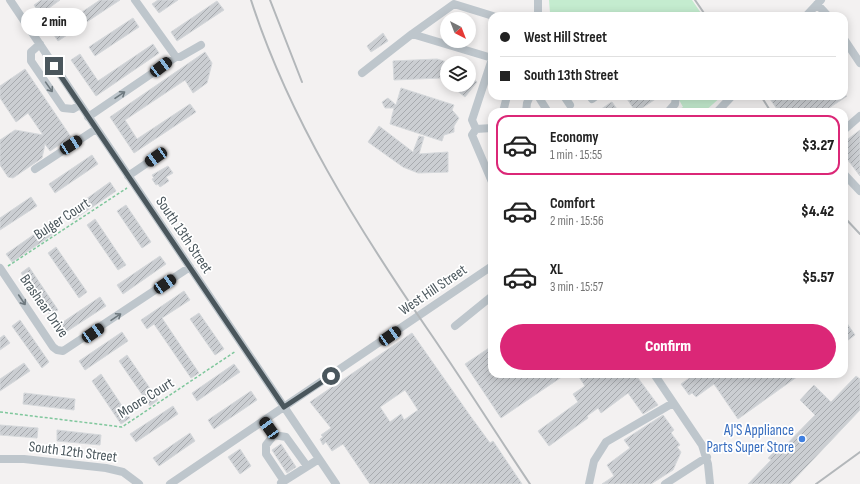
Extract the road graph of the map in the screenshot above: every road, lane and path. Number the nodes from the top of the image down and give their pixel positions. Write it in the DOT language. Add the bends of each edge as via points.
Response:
graph roads {
  1 [pos="10,0"];
  2 [pos="135,0"];
  3 [pos="538,0"];
  4 [pos="819,2"];
  5 [pos="538,12"];
  6 [pos="810,12"];
  7 [pos="825,12"];
  8 [pos="488,14"];
  9 [pos="412,34"];
  10 [pos="40,44"];
  11 [pos="201,45"];
  12 [pos="848,45"];
  13 [pos="176,57"];
  14 [pos="488,57"];
  15 [pos="860,63"];
  16 [pos="488,70"];
  17 [pos="362,73"];
  18 [pos="567,100"];
  19 [pos="728,100"];
  20 [pos="80,105"];
  21 [pos="570,105"];
  22 [pos="721,108"];
  23 [pos="860,116"];
  24 [pos="88,117"];
  25 [pos="848,126"];
  26 [pos="488,128"];
  27 [pos="96,129"];
  28 [pos="476,129"];
  29 [pos="156,157"];
  30 [pos="35,169"];
  31 [pos="488,173"];
  32 [pos="128,176"];
  33 [pos="848,178"];
  34 [pos="133,184"];
  35 [pos="860,191"];
  36 [pos="190,267"];
  37 [pos="1,269"];
  38 [pos="488,269"];
  39 [pos="488,299"];
  40 [pos="455,326"];
  41 [pos="243,346"];
  42 [pos="657,378"];
  43 [pos="673,403"];
  44 [pos="284,407"];
  45 [pos="0,412"];
  46 [pos="264,421"];
  47 [pos="298,428"];
  48 [pos="274,435"];
  49 [pos="286,437"];
  50 [pos="706,457"];
  51 [pos="0,459"];
  52 [pos="319,459"];
  53 [pos="307,466"];
  54 [pos="282,482"];
  55 [pos="139,484"];
  56 [pos="170,484"];
  57 [pos="336,484"];
  58 [pos="589,484"];
  59 [pos="665,484"];
  60 [pos="710,484"];
  1 -- 10 [label="street, South 13th Street"];
  2 -- 13 [label="street"];
  3 -- 5 [label="street"];
  4 -- 6 [label="street"];
  4 -- 7 [label="street"];
  8 -- 9 [label="street" via="454,4"];
  9 -- 14 [label="street"];
  9 -- 17 [label="street"];
  10 -- 20 [label="street, South 13th Street"];
  10 -- 20 [label="street, one-way" via="31,52 30,61 63,108 72,109"];
  11 -- 13 [label="street"];
  12 -- 15 [label="street"];
  24 -- 13 [label="street, one-way"];
  16 -- 28 [label="street" via="472,120"];
  18 -- 21 [label="street"];
  19 -- 22 [label="street"];
  20 -- 24 [label="street, South 13th Street"];
  23 -- 25 [label="street"];
  24 -- 27 [label="street, South 13th Street"];
  26 -- 28 [label="street"];
  27 -- 30 [label="street"];
  27 -- 32 [label="street, South 13th Street"];
  28 -- 31 [label="street" via="472,135"];
  29 -- 32 [label="street"];
  32 -- 34 [label="street, South 13th Street"];
  33 -- 35 [label="street"];
  34 -- 36 [label="street, South 13th Street"];
  34 -- 37 [label="path, Bulger Court"];
  37 -- 36 [label="street, Brashear Drive, one-way" via="53,347 64,351"];
  36 -- 41 [label="street, South 13th Street"];
  38 -- 44 [label="street, West Hill Street"];
  39 -- 40 [label="street"];
  41 -- 44 [label="street, South 13th Street"];
  41 -- 45 [label="path, Moore Court" via="122,427"];
  42 -- 43 [label="street"];
  43 -- 50 [label="street" via="702,445"];
  43 -- 58 [label="street" via="606,442 594,461"];
  44 -- 46 [label="street, West Hill Street"];
  44 -- 47 [label="street, South 13th Street"];
  46 -- 48 [label="street"];
  46 -- 56 [label="street, West Hill Street"];
  47 -- 49 [label="street"];
  47 -- 52 [label="street, South 13th Street"];
  48 -- 49 [label="street"];
  48 -- 54 [label="street" via="266,445 266,454"];
  49 -- 53 [label="street"];
  50 -- 59 [label="street"];
  50 -- 60 [label="street"];
  51 -- 55 [label="street, South 12th Street" via="24,459 106,468 123,472"];
  52 -- 53 [label="street"];
  52 -- 57 [label="street, South 13th Street"];
  53 -- 54 [label="street"];
}
